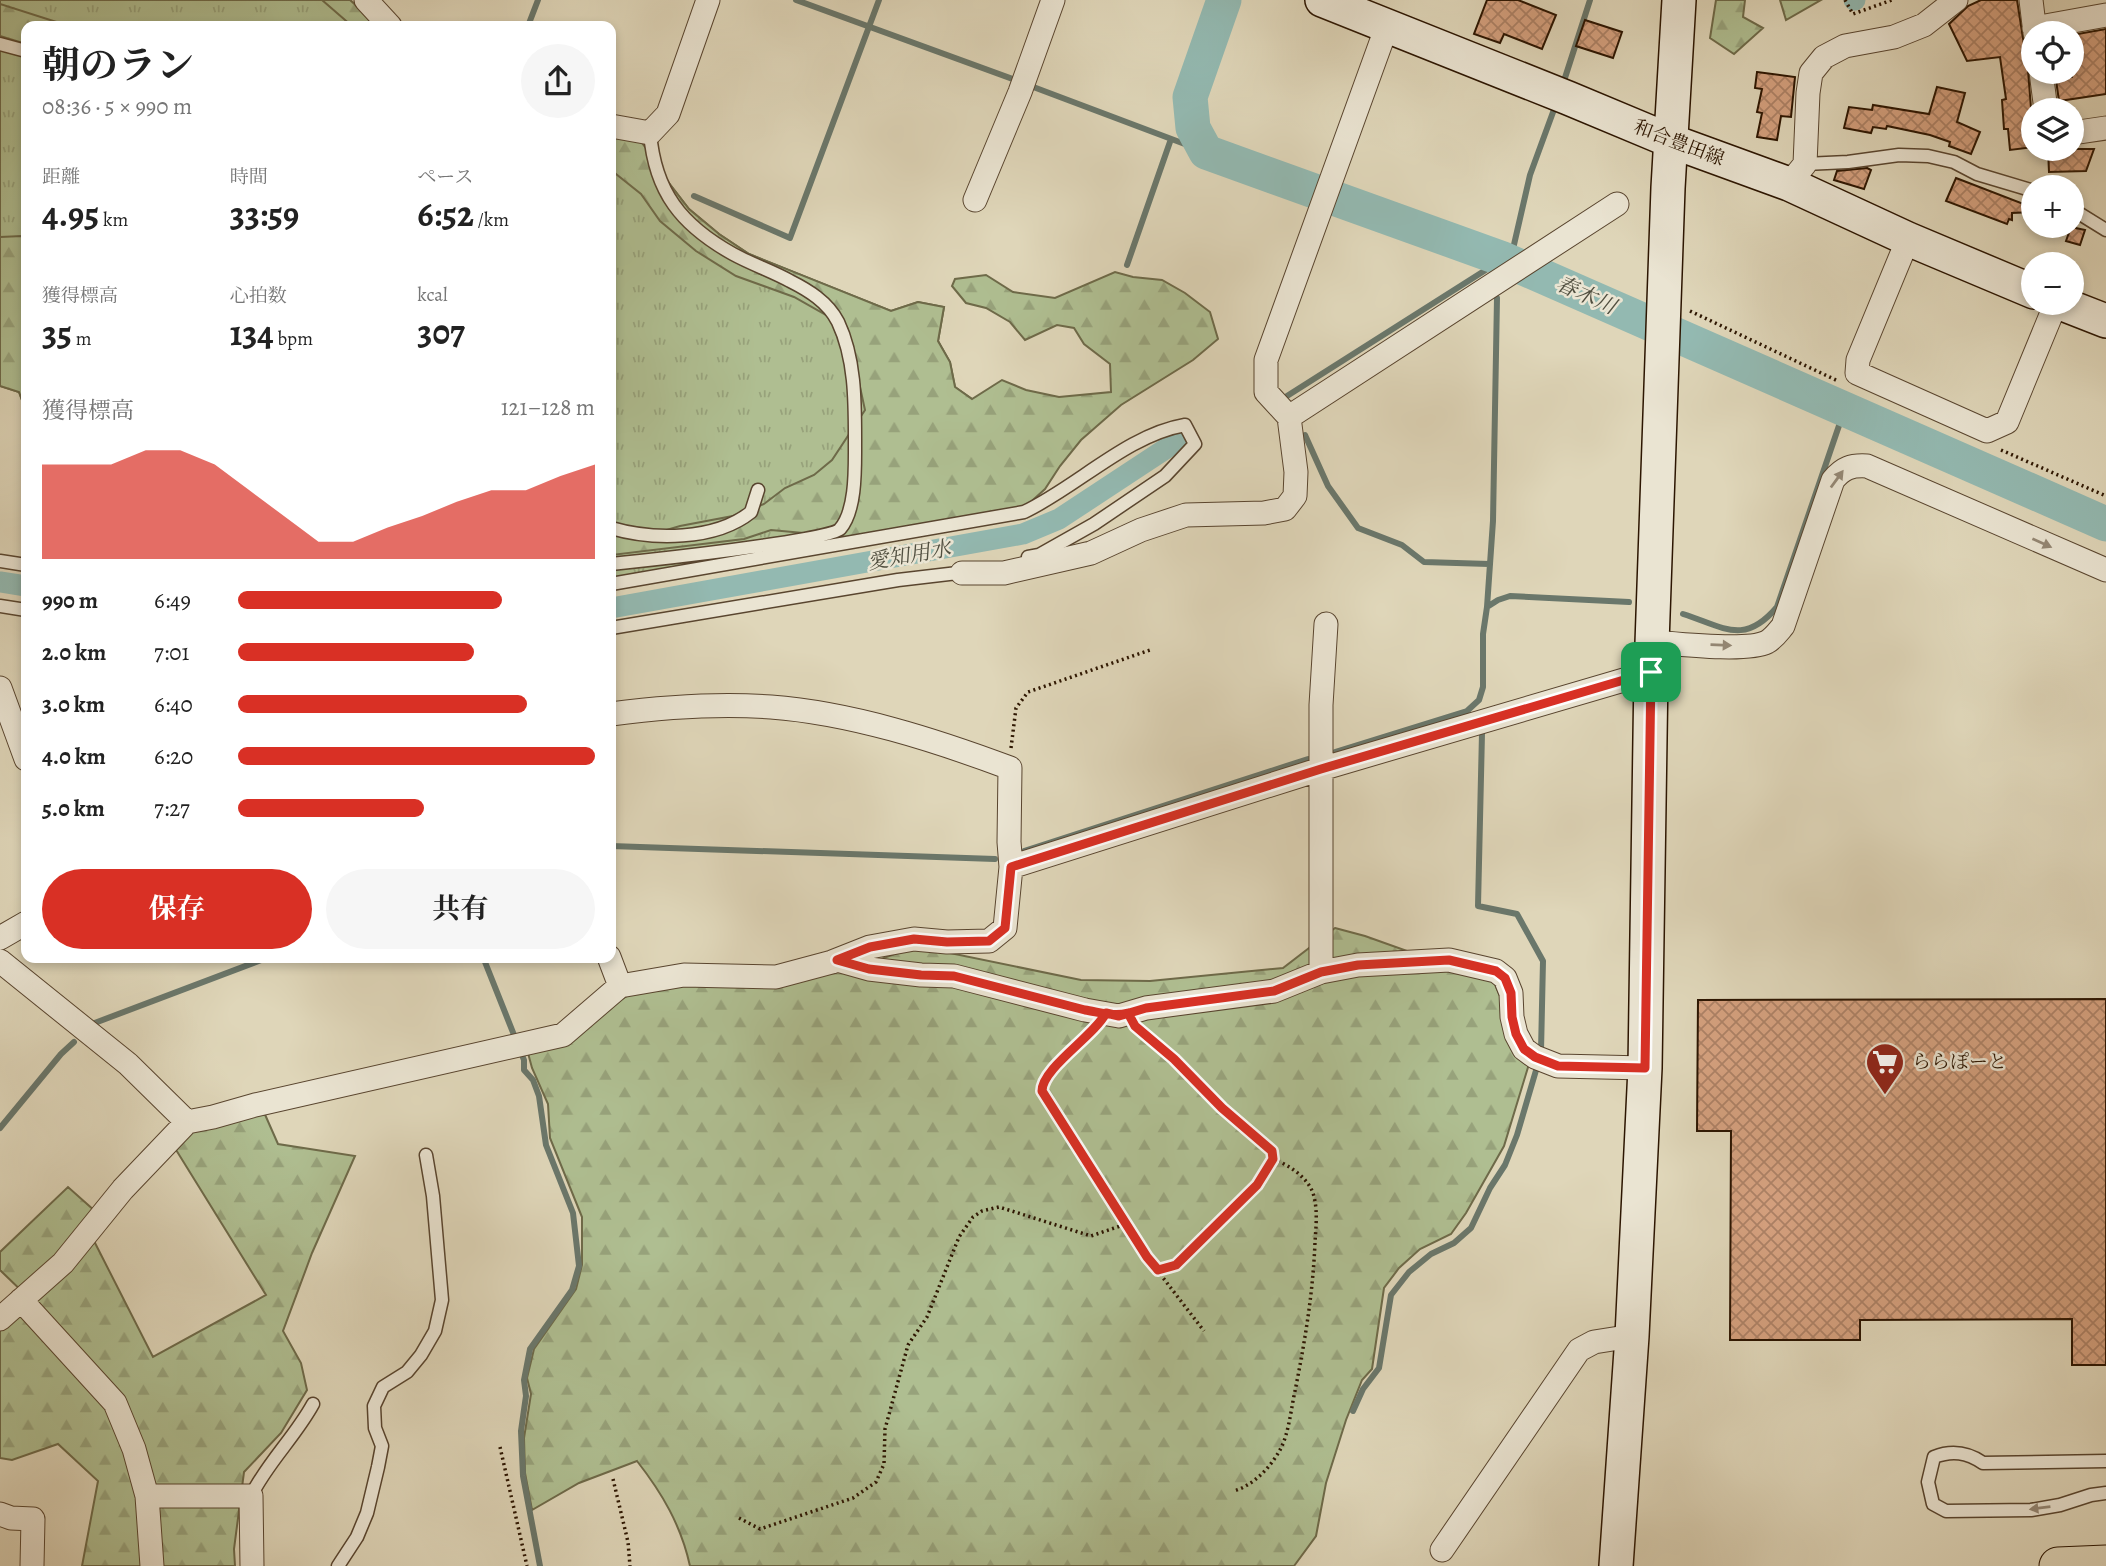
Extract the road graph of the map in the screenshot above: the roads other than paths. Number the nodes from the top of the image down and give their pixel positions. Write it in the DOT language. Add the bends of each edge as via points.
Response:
graph roads {
  1 [pos="366,0"];
  2 [pos="708,0"];
  3 [pos="1053,0"];
  4 [pos="1322,0"];
  5 [pos="1679,0"];
  6 [pos="1956,0"];
  7 [pos="2031,0"];
  8 [pos="1375,15"];
  9 [pos="2106,15"];
  10 [pos="385,21"];
  11 [pos="2034,21"];
  12 [pos="2079,21"];
  13 [pos="0,44"];
  14 [pos="21,50"];
  15 [pos="616,127"];
  16 [pos="2106,128"];
  17 [pos="2084,131"];
  18 [pos="650,134"];
  19 [pos="1671,141"];
  20 [pos="1797,174"];
  21 [pos="2021,187"];
  22 [pos="975,200"];
  23 [pos="1617,204"];
  24 [pos="2084,216"];
  25 [pos="2106,230"];
  26 [pos="1908,239"];
  27 [pos="2021,287"];
  28 [pos="2084,313"];
  29 [pos="2053,315"];
  30 [pos="2106,321"];
  31 [pos="1289,417"];
  32 [pos="758,490"];
  33 [pos="616,529"];
  34 [pos="0,561"];
  35 [pos="616,563"];
  36 [pos="21,564"];
  37 [pos="2105,568"];
  38 [pos="962,573"];
  39 [pos="616,583"];
  40 [pos="0,606"];
  41 [pos="21,609"];
  42 [pos="1326,624"];
  43 [pos="616,627"];
  44 [pos="1652,657"];
  45 [pos="0,688"];
  46 [pos="616,714"];
  47 [pos="21,745"];
  48 [pos="1321,769"];
  49 [pos="1011,867"];
  50 [pos="21,926"];
  51 [pos="0,938"];
  52 [pos="837,960"];
  53 [pos="0,961"];
  54 [pos="611,963"];
  55 [pos="1321,972"];
  56 [pos="620,986"];
  57 [pos="1645,1068"];
  58 [pos="187,1122"];
  59 [pos="426,1156"];
  60 [pos="21,1300"];
  61 [pos="0,1319"];
  62 [pos="1632,1336"];
  63 [pos="313,1404"];
  64 [pos="2106,1461"];
  65 [pos="2106,1493"];
  66 [pos="147,1496"];
  67 [pos="250,1496"];
  68 [pos="0,1514"];
  69 [pos="1442,1550"];
  70 [pos="2106,1564"];
  71 [pos="32,1566"];
  72 [pos="152,1566"];
  73 [pos="252,1566"];
  74 [pos="338,1566"];
  75 [pos="1616,1566"];
  76 [pos="2059,1566"];
  1 -- 10 [label="street"];
  2 -- 18 [label="street" via="668,114"];
  3 -- 22 [label="street"];
  4 -- 8 [label="street, 和合豊田線"];
  5 -- 19 [label="street"];
  6 -- 20 [label="street" via="1924,25 1894,37 1844,46 1824,57 1811,73"];
  7 -- 11 [label="street"];
  8 -- 19 [label="street, 和合豊田線"];
  8 -- 31 [label="street" via="1266,360 1266,392"];
  9 -- 12 [label="street"];
  13 -- 14 [label="lane"];
  15 -- 18 [label="street"];
  16 -- 17 [label="street"];
  18 -- 35 [label="lane" via="662,189 684,218 732,253 813,293 837,320 854,381 855,482 842,526 831,534"];
  19 -- 20 [label="street, 和合豊田線"];
  19 -- 44 [label="street" via="1673,305 1662,351"];
  20 -- 21 [label="lane" via="1848,162 1928,156"];
  20 -- 26 [label="street, 和合豊田線"];
  23 -- 31 [label="street"];
  24 -- 25 [label="lane"];
  26 -- 27 [label="street, 和合豊田線"];
  26 -- 29 [label="street" via="1857,360 1857,373 1987,431 2007,422"];
  28 -- 30 [label="street"];
  31 -- 38 [label="street" via="1295,496 1285,509 1186,515 1091,553 1004,573"];
  32 -- 33 [label="lane" via="751,512 715,529 652,538"];
  34 -- 36 [label="lane"];
  44 -- 37 [label="street, one-way" via="1749,646 1775,636 1783,626 1833,480 1853,465 1867,466"];
  38 -- 39 [label="lane" via="1039,555 1094,524 1166,476 1195,444 1185,425 1145,438 1024,512"];
  38 -- 43 [label="lane"];
  40 -- 41 [label="lane"];
  42 -- 48 [label="street"];
  44 -- 48 [label="street"];
  44 -- 57 [label="street"];
  45 -- 47 [label="street"];
  46 -- 49 [label="street" via="694,706 773,707 902,732 1010,768"];
  48 -- 49 [label="street"];
  48 -- 55 [label="street"];
  49 -- 52 [label="street" via="1005,928 989,941 914,939 870,947"];
  50 -- 51 [label="street"];
  52 -- 55 [label="street" via="869,969 954,976 1085,1010 1117,1013 1274,991"];
  52 -- 56 [label="street" via="776,977 684,975"];
  53 -- 58 [label="street" via="128,1064"];
  54 -- 56 [label="street"];
  55 -- 57 [label="street" via="1358,965 1449,960 1496,971 1511,993 1516,1034 1535,1057 1558,1066"];
  56 -- 58 [label="street" via="563,1035"];
  57 -- 62 [label="street"];
  58 -- 60 [label="street" via="123,1189 64,1263"];
  59 -- 74 [label="lane" via="442,1300 435,1331 421,1355 407,1372 383,1387 374,1406 382,1446 378,1467 367,1513"];
  60 -- 61 [label="street"];
  60 -- 66 [label="street" via="115,1403"];
  62 -- 69 [label="street" via="1594,1342 1579,1350"];
  62 -- 75 [label="street"];
  63 -- 67 [label="lane"];
  65 -- 64 [label="lane, one-way" via="2032,1510 1946,1511 1934,1504 1928,1482 1934,1457 1949,1452 1971,1455 1983,1463"];
  66 -- 67 [label="street"];
  66 -- 72 [label="street"];
  67 -- 73 [label="street"];
  68 -- 71 [label="street" via="33,1519"];
  70 -- 76 [label="main road"];
}
